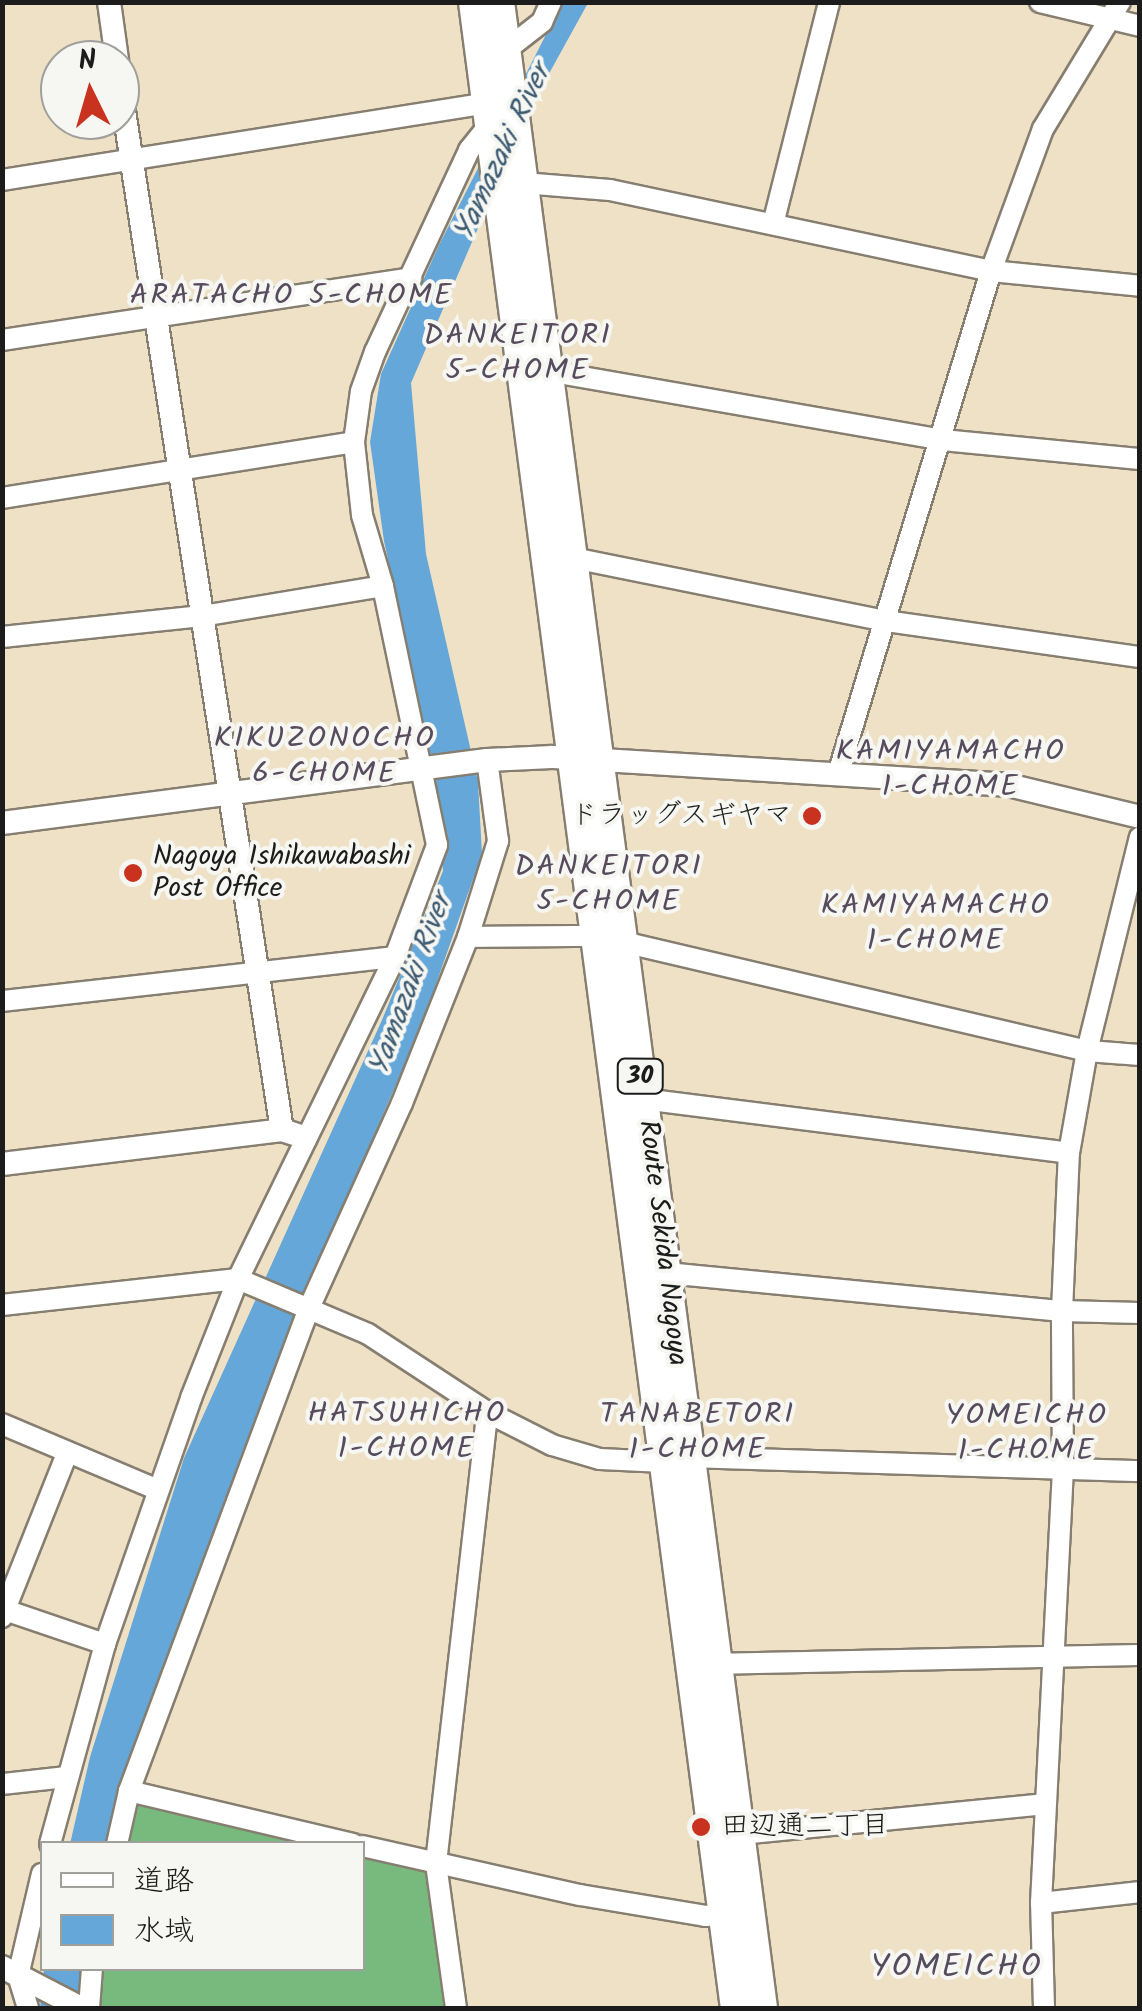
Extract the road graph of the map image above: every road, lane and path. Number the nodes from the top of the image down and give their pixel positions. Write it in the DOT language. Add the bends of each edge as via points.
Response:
graph roads {
  1 [pos="108,2"];
  2 [pos="474,2"];
  3 [pos="499,2"];
  4 [pos="550,2"];
  5 [pos="829,2"];
  6 [pos="1040,2"];
  7 [pos="1120,2"];
  8 [pos="1106,21"];
  9 [pos="1140,26"];
  10 [pos="113,40"];
  11 [pos="506,50"];
  12 [pos="499,120"];
  13 [pos="127,140"];
  14 [pos="130,161"];
  15 [pos="2,180"];
  16 [pos="511,192"];
  17 [pos="774,224"];
  18 [pos="991,271"];
  19 [pos="411,278"];
  20 [pos="1140,286"];
  21 [pos="155,317"];
  22 [pos="2,340"];
  23 [pos="548,372"];
  24 [pos="942,440"];
  25 [pos="354,442"];
  26 [pos="1140,459"];
  27 [pos="177,473"];
  28 [pos="2,498"];
  29 [pos="572,558"];
  30 [pos="383,586"];
  31 [pos="202,616"];
  32 [pos="886,621"];
  33 [pos="2,636"];
  34 [pos="1140,658"];
  35 [pos="585,758"];
  36 [pos="481,761"];
  37 [pos="427,768"];
  38 [pos="838,774"];
  39 [pos="230,795"];
  40 [pos="1140,817"];
  41 [pos="2,823"];
  42 [pos="1140,836"];
  43 [pos="468,937"];
  44 [pos="609,939"];
  45 [pos="395,958"];
  46 [pos="256,972"];
  47 [pos="2,1001"];
  48 [pos="1086,1051"];
  49 [pos="1140,1054"];
  50 [pos="643,1098"];
  51 [pos="282,1130"];
  52 [pos="306,1138"];
  53 [pos="1070,1153"];
  54 [pos="2,1164"];
  55 [pos="652,1273"];
  56 [pos="245,1282"];
  57 [pos="2,1305"];
  58 [pos="306,1307"];
  59 [pos="1062,1311"];
  60 [pos="1140,1313"];
  61 [pos="487,1412"];
  62 [pos="2,1424"];
  63 [pos="68,1454"];
  64 [pos="677,1459"];
  65 [pos="1140,1471"];
  66 [pos="1062,1472"];
  67 [pos="156,1489"];
  68 [pos="3,1612"];
  69 [pos="105,1644"];
  70 [pos="1140,1656"];
  71 [pos="1054,1657"];
  72 [pos="704,1664"];
  73 [pos="66,1777"];
  74 [pos="2,1784"];
  75 [pos="129,1792"];
  76 [pos="1044,1804"];
  77 [pos="740,1834"];
  78 [pos="51,1841"];
  79 [pos="118,1841"];
  80 [pos="340,1841"];
  81 [pos="365,1847"];
  82 [pos="436,1863"];
  83 [pos="40,1880"];
  84 [pos="1140,1892"];
  85 [pos="1041,1903"];
  86 [pos="736,1913"];
  87 [pos="92,1971"];
  88 [pos="8,1977"];
  89 [pos="28,2008"];
  90 [pos="81,2008"];
  91 [pos="90,2008"];
  92 [pos="456,2008"];
  93 [pos="736,2008"];
  94 [pos="762,2008"];
  95 [pos="1044,2008"];
  1 -- 10 [label="street"];
  2 -- 12 [label="main road, Route Sekida Nagoya / 30"];
  3 -- 11 [label="main road, Route Sekida Nagoya / 30"];
  4 -- 11 [label="street" via="542,22"];
  5 -- 17 [label="street"];
  6 -- 8 [label="street"];
  7 -- 8 [label="street"];
  8 -- 9 [label="street"];
  8 -- 18 [label="street" via="1044,128"];
  11 -- 12 [label="main road, Route Sekida Nagoya / 30"];
  12 -- 14 [label="street"];
  12 -- 16 [label="main road, Route Sekida Nagoya / 30"];
  12 -- 19 [label="street" via="469,150"];
  13 -- 14 [label="street"];
  14 -- 15 [label="street"];
  14 -- 21 [label="street"];
  16 -- 17 [label="street" via="610,190"];
  16 -- 23 [label="main road, Route Sekida Nagoya / 30"];
  16 -- 35 [label="main road, Route Sekida Nagoya / 30"];
  17 -- 18 [label="street"];
  18 -- 20 [label="street"];
  18 -- 24 [label="street"];
  19 -- 21 [label="street"];
  19 -- 25 [label="street" via="361,391"];
  21 -- 22 [label="street"];
  21 -- 27 [label="street"];
  23 -- 24 [label="street"];
  23 -- 29 [label="main road, Route Sekida Nagoya / 30"];
  24 -- 26 [label="street"];
  24 -- 32 [label="street"];
  25 -- 27 [label="street"];
  25 -- 30 [label="street" via="362,516"];
  27 -- 28 [label="street"];
  27 -- 31 [label="street"];
  29 -- 32 [label="street"];
  29 -- 35 [label="main road, Route Sekida Nagoya / 30"];
  30 -- 31 [label="street"];
  30 -- 37 [label="street"];
  31 -- 33 [label="street"];
  31 -- 39 [label="street"];
  32 -- 34 [label="street"];
  32 -- 38 [label="street"];
  35 -- 36 [label="street"];
  35 -- 38 [label="street"];
  35 -- 44 [label="main road, Route Sekida Nagoya / 30"];
  36 -- 37 [label="street"];
  36 -- 43 [label="street" via="498,841"];
  37 -- 39 [label="street"];
  37 -- 45 [label="street" via="438,846"];
  38 -- 40 [label="street" via="1008,785"];
  39 -- 41 [label="street"];
  39 -- 46 [label="street"];
  42 -- 48 [label="street"];
  43 -- 44 [label="street"];
  43 -- 58 [label="street" via="402,1103"];
  44 -- 48 [label="street"];
  44 -- 50 [label="main road, Route Sekida Nagoya / 30"];
  44 -- 55 [label="main road, Route Sekida Nagoya / 30"];
  45 -- 46 [label="street"];
  45 -- 52 [label="street"];
  46 -- 47 [label="street"];
  46 -- 51 [label="street"];
  48 -- 49 [label="street"];
  48 -- 53 [label="street"];
  50 -- 53 [label="street"];
  50 -- 55 [label="main road, Route Sekida Nagoya / 30"];
  51 -- 52 [label="street"];
  51 -- 54 [label="street"];
  52 -- 56 [label="street"];
  53 -- 59 [label="street"];
  55 -- 59 [label="street"];
  55 -- 64 [label="main road, Route Sekida Nagoya / 30"];
  56 -- 57 [label="street"];
  56 -- 58 [label="street"];
  56 -- 67 [label="street"];
  58 -- 61 [label="street" via="368,1334"];
  58 -- 75 [label="street"];
  59 -- 60 [label="street"];
  59 -- 66 [label="street"];
  61 -- 64 [label="street" via="600,1460"];
  61 -- 82 [label="street"];
  62 -- 63 [label="street"];
  63 -- 67 [label="street"];
  63 -- 68 [label="street"];
  64 -- 66 [label="street"];
  64 -- 72 [label="main road, Route Sekida Nagoya / 30"];
  65 -- 66 [label="street"];
  66 -- 71 [label="street"];
  67 -- 69 [label="street"];
  68 -- 69 [label="street"];
  69 -- 73 [label="street"];
  70 -- 71 [label="street"];
  71 -- 72 [label="street"];
  71 -- 76 [label="street"];
  72 -- 77 [label="main road, Route Sekida Nagoya / 30"];
  72 -- 86 [label="main road, Route Sekida Nagoya / 30"];
  73 -- 74 [label="street"];
  73 -- 78 [label="street"];
  75 -- 79 [label="street"];
  75 -- 80 [label="street"];
  76 -- 77 [label="street"];
  76 -- 85 [label="street"];
  77 -- 86 [label="main road, Route Sekida Nagoya / 30"];
  81 -- 82 [label="street"];
  82 -- 86 [label="street" via="705,1916"];
  82 -- 92 [label="street"];
  83 -- 88 [label="street"];
  84 -- 85 [label="street"];
  85 -- 95 [label="street"];
  86 -- 93 [label="main road, Route Sekida Nagoya / 30"];
  86 -- 94 [label="main road, Route Sekida Nagoya / 30"];
  87 -- 91 [label="street"];
  88 -- 89 [label="street"];
  88 -- 90 [label="street"];
}
